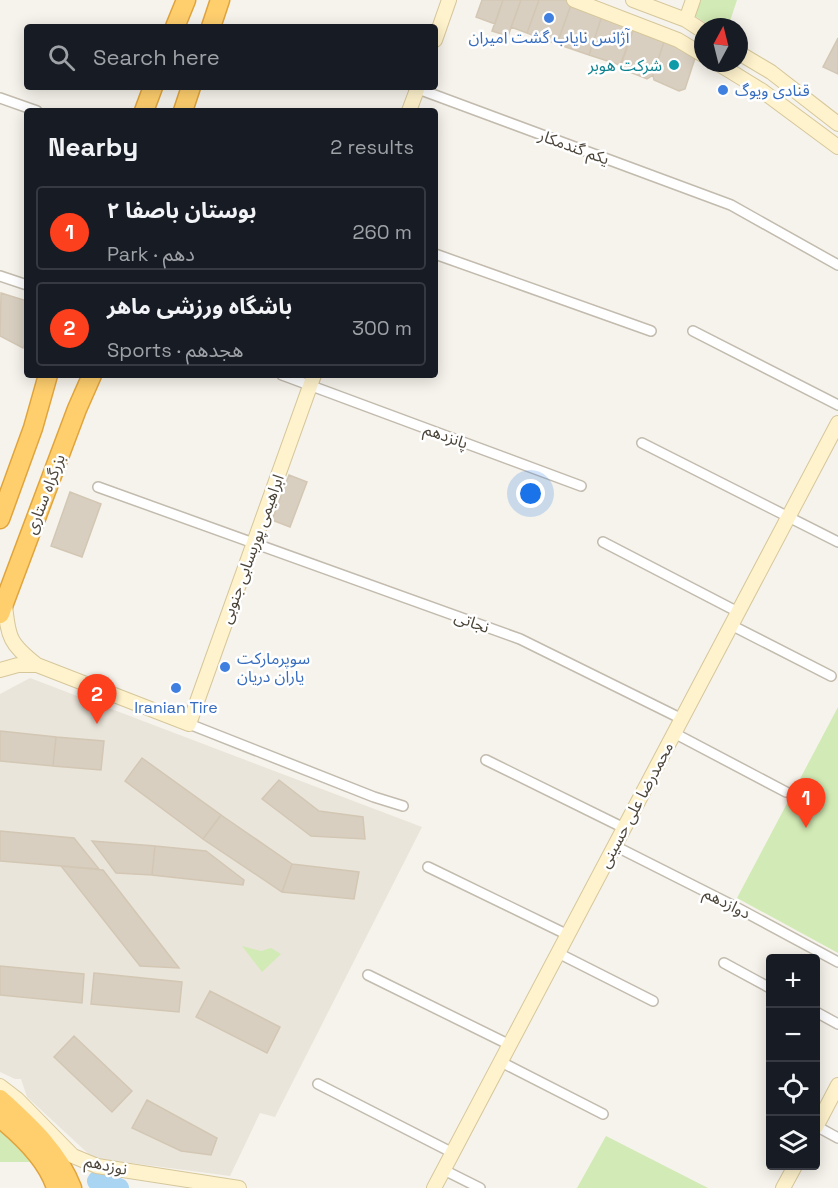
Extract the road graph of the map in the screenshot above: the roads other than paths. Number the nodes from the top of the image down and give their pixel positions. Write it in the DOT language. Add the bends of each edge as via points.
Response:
graph roads {
  1 [pos="186,0"];
  2 [pos="220,0"];
  3 [pos="449,0"];
  4 [pos="574,0"];
  5 [pos="633,0"];
  6 [pos="693,0"];
  7 [pos="686,20"];
  8 [pos="177,24"];
  9 [pos="212,24"];
  10 [pos="694,25"];
  11 [pos="438,31"];
  12 [pos="694,50"];
  13 [pos="748,58"];
  14 [pos="732,72"];
  15 [pos="152,90"];
  16 [pos="190,90"];
  17 [pos="415,90"];
  18 [pos="421,90"];
  19 [pos="0,98"];
  20 [pos="28,108"];
  21 [pos="145,108"];
  22 [pos="184,108"];
  23 [pos="410,108"];
  24 [pos="838,124"];
  25 [pos="838,147"];
  26 [pos="438,255"];
  27 [pos="838,265"];
  28 [pos="0,276"];
  29 [pos="24,284"];
  30 [pos="651,331"];
  31 [pos="693,331"];
  32 [pos="47,378"];
  33 [pos="57,378"];
  34 [pos="85,378"];
  35 [pos="91,378"];
  36 [pos="313,380"];
  37 [pos="838,405"];
  38 [pos="77,409"];
  39 [pos="838,423"];
  40 [pos="33,428"];
  41 [pos="642,442"];
  42 [pos="581,486"];
  43 [pos="98,487"];
  44 [pos="788,517"];
  45 [pos="0,519"];
  46 [pos="603,542"];
  47 [pos="838,542"];
  48 [pos="254,543"];
  49 [pos="2,608"];
  50 [pos="738,612"];
  51 [pos="731,625"];
  52 [pos="37,665"];
  53 [pos="0,670"];
  54 [pos="831,676"];
  55 [pos="682,718"];
  56 [pos="189,724"];
  57 [pos="674,733"];
  58 [pos="486,760"];
  59 [pos="786,792"];
  60 [pos="403,806"];
  61 [pos="624,828"];
  62 [pos="615,846"];
  63 [pos="428,867"];
  64 [pos="568,935"];
  65 [pos="558,953"];
  66 [pos="838,962"];
  67 [pos="724,963"];
  68 [pos="368,975"];
  69 [pos="766,985"];
  70 [pos="653,1001"];
  71 [pos="820,1014"];
  72 [pos="838,1024"];
  73 [pos="510,1045"];
  74 [pos="501,1062"];
  75 [pos="318,1084"];
  76 [pos="838,1085"];
  77 [pos="0,1086"];
  78 [pos="0,1099"];
  79 [pos="603,1114"];
  80 [pos="0,1118"];
  81 [pos="820,1119"];
  82 [pos="820,1129"];
  83 [pos="838,1138"];
  84 [pos="453,1153"];
  85 [pos="444,1170"];
  86 [pos="793,1170"];
  87 [pos="61,1181"];
  88 [pos="239,1188"];
  89 [pos="434,1188"];
  90 [pos="480,1188"];
  91 [pos="783,1188"];
  1 -- 8 [label="highway"];
  2 -- 9 [label="highway"];
  3 -- 11 [label="street"];
  4 -- 12 [label="street"];
  5 -- 7 [label="street"];
  6 -- 7 [label="street"];
  7 -- 10 [label="street"];
  13 -- 24 [label="street"];
  14 -- 25 [label="street"];
  15 -- 21 [label="highway"];
  16 -- 22 [label="highway"];
  17 -- 23 [label="street"];
  18 -- 27 [label="street, یکم گندمکار" via="731,205"];
  19 -- 20 [label="street"];
  26 -- 30 [label="street"];
  28 -- 29 [label="street"];
  31 -- 37 [label="street"];
  32 -- 40 [label="highway, بزرگراه ستاری"];
  33 -- 40 [label="highway"];
  34 -- 38 [label="highway"];
  35 -- 38 [label="highway, بزرگراه ستاری"];
  36 -- 42 [label="street, پانزدهم"];
  36 -- 48 [label="street, ابراهیمی پوربسابی جنوبی"];
  38 -- 49 [label="highway, بزرگراه ستاری"];
  39 -- 44 [label="street, محمدرضا علی حسینی"];
  40 -- 45 [label="highway, بزرگراه ستاری"];
  41 -- 44 [label="street"];
  43 -- 48 [label="street, نجاتی"];
  44 -- 47 [label="street"];
  44 -- 50 [label="street, محمدرضا علی حسینی"];
  46 -- 50 [label="street"];
  48 -- 55 [label="street, نجاتی" via="520,639"];
  48 -- 56 [label="street, ابراهیمی پوربسابی جنوبی"];
  49 -- 52 [label="street" via="17,650"];
  50 -- 51 [label="street, محمدرضا علی حسینی"];
  51 -- 54 [label="street"];
  51 -- 55 [label="street, محمدرضا علی حسینی"];
  52 -- 53 [label="street"];
  52 -- 56 [label="street"];
  55 -- 57 [label="street, محمدرضا علی حسینی"];
  56 -- 60 [label="street"];
  57 -- 59 [label="street"];
  57 -- 61 [label="street, محمدرضا علی حسینی"];
  58 -- 61 [label="street"];
  61 -- 62 [label="street, محمدرضا علی حسینی"];
  62 -- 64 [label="street, محمدرضا علی حسینی"];
  62 -- 66 [label="street, دوازدهم"];
  63 -- 64 [label="street"];
  64 -- 65 [label="street, محمدرضا علی حسینی"];
  65 -- 70 [label="street"];
  65 -- 73 [label="street, محمدرضا علی حسینی"];
  67 -- 69 [label="street"];
  68 -- 73 [label="street"];
  71 -- 72 [label="street"];
  73 -- 74 [label="street, محمدرضا علی حسینی"];
  74 -- 79 [label="street"];
  74 -- 84 [label="street, محمدرضا علی حسینی"];
  75 -- 84 [label="street"];
  76 -- 81 [label="street"];
  77 -- 88 [label="street, نوزدهم" via="79,1160"];
  78 -- 87 [label="highway" via="47,1146"];
  80 -- 87 [label="highway"];
  82 -- 83 [label="street"];
  84 -- 85 [label="street, محمدرضا علی حسینی"];
  85 -- 89 [label="street, محمدرضا علی حسینی"];
  85 -- 90 [label="street"];
  86 -- 91 [label="street"];
}
